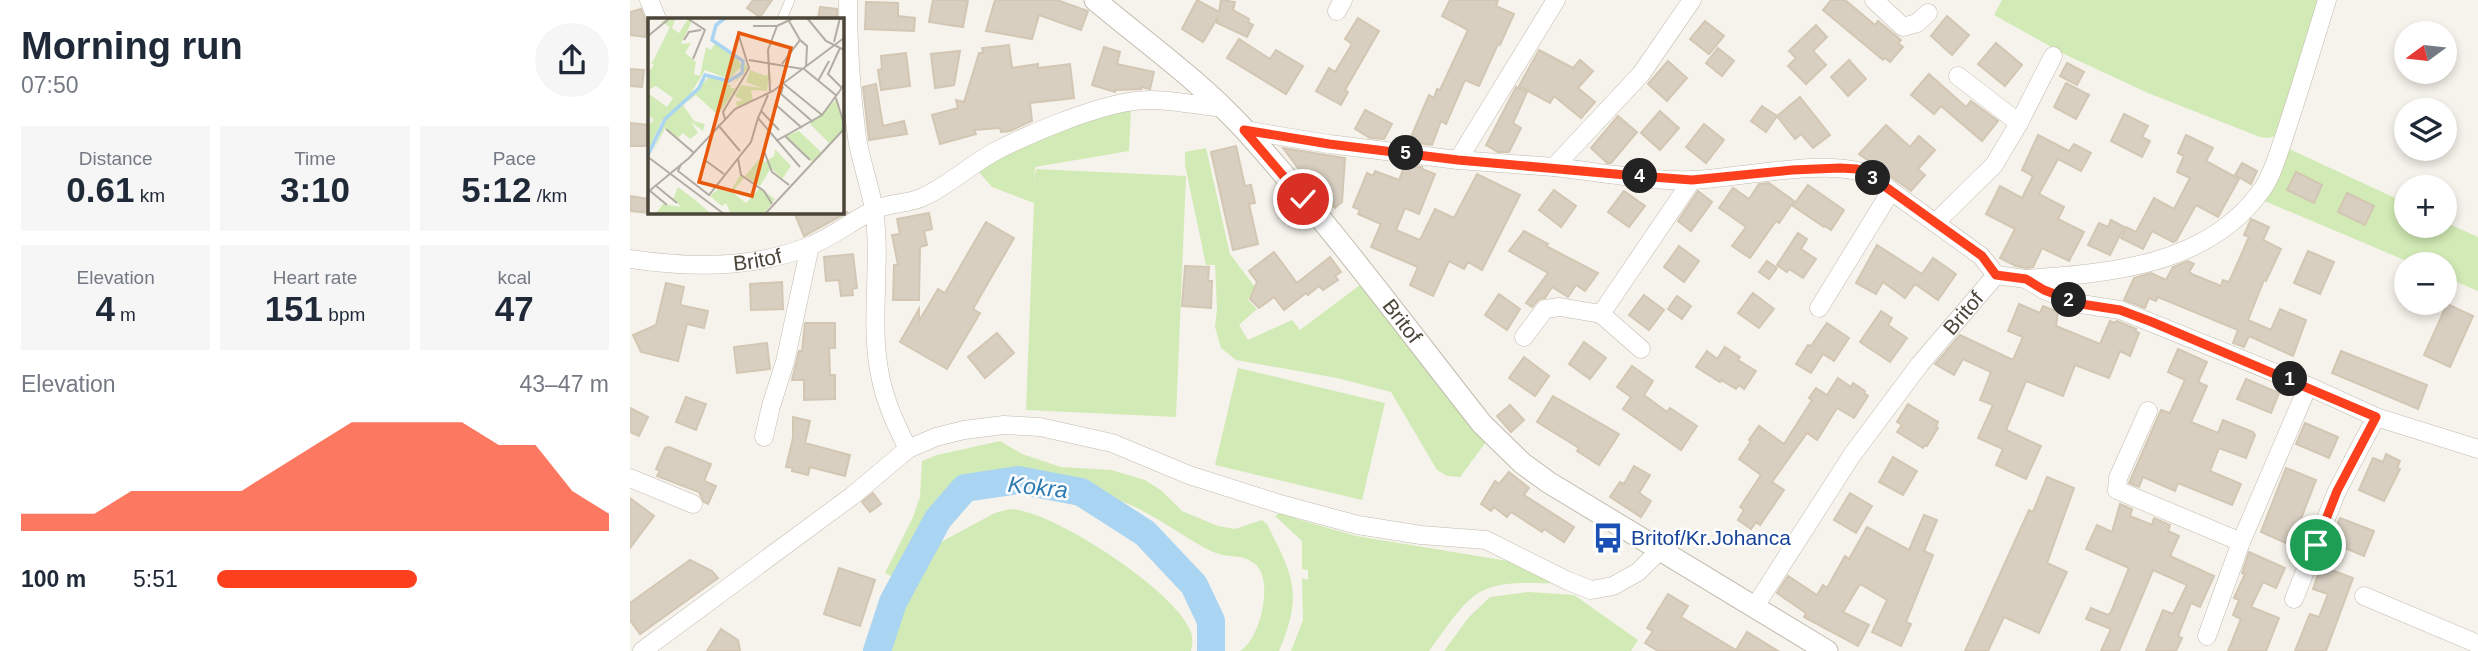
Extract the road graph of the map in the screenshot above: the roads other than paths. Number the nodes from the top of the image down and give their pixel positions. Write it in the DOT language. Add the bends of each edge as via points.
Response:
graph roads {
  1 [pos="649,0"];
  2 [pos="790,0"];
  3 [pos="848,0"];
  4 [pos="1095,0"];
  5 [pos="1556,0"];
  6 [pos="1692,0"];
  7 [pos="1874,0"];
  8 [pos="2327,0"];
  9 [pos="1928,13"];
  10 [pos="657,18"];
  11 [pos="782,18"];
  12 [pos="845,52"];
  13 [pos="2053,56"];
  14 [pos="1958,76"];
  15 [pos="1223,108"];
  16 [pos="2019,123"];
  17 [pos="1244,130"];
  18 [pos="1458,160"];
  19 [pos="1555,167"];
  20 [pos="1692,180"];
  21 [pos="1891,191"];
  22 [pos="874,210"];
  23 [pos="1936,223"];
  24 [pos="810,246"];
  25 [pos="630,259"];
  26 [pos="1996,275"];
  27 [pos="2026,279"];
  28 [pos="1819,308"];
  29 [pos="1601,314"];
  30 [pos="1524,337"];
  31 [pos="1642,349"];
  32 [pos="2308,387"];
  33 [pos="2148,411"];
  34 [pos="2376,417"];
  35 [pos="764,437"];
  36 [pos="908,449"];
  37 [pos="2478,449"];
  38 [pos="630,478"];
  39 [pos="693,504"];
  40 [pos="2241,542"];
  41 [pos="1661,549"];
  42 [pos="2364,596"];
  43 [pos="2294,599"];
  44 [pos="1754,608"];
  45 [pos="2207,636"];
  46 [pos="2478,644"];
  47 [pos="642,651"];
  48 [pos="1826,651"];
  1 -- 10 [label="street"];
  2 -- 11 [label="lane"];
  3 -- 12 [label="street"];
  4 -- 15 [label="street, Britof"];
  5 -- 18 [label="street"];
  6 -- 19 [label="street" via="1641,74"];
  7 -- 9 [label="street" via="1903,27"];
  8 -- 27 [label="street" via="2263,190 2231,225 2162,260 2080,275"];
  12 -- 22 [label="street"];
  13 -- 16 [label="street"];
  14 -- 16 [label="street"];
  15 -- 17 [label="street, Britof"];
  15 -- 22 [label="street, Britof" via="1131,101 1095,110 995,151 922,198"];
  16 -- 23 [label="street" via="1994,164"];
  17 -- 18 [label="street, Britof"];
  17 -- 41 [label="street, Britof" via="1504,447 1548,482"];
  18 -- 19 [label="street, Britof"];
  19 -- 20 [label="street, Britof"];
  20 -- 21 [label="street, Britof" via="1857,169"];
  20 -- 29 [label="street"];
  21 -- 23 [label="street, Britof"];
  21 -- 28 [label="street"];
  22 -- 24 [label="street, Britof"];
  22 -- 36 [label="street" via="880,373 891,415"];
  23 -- 26 [label="street, Britof" via="1982,256"];
  24 -- 25 [label="street, Britof" via="727,265 669,265"];
  24 -- 35 [label="street"];
  26 -- 27 [label="street"];
  26 -- 44 [label="street, Britof" via="1920,364 1852,455"];
  27 -- 32 [label="street" via="2081,304 2120,310 2152,322"];
  29 -- 30 [label="street" via="1545,309"];
  29 -- 31 [label="street"];
  32 -- 34 [label="street"];
  32 -- 40 [label="street"];
  33 -- 40 [label="street" via="2117,490"];
  34 -- 37 [label="street"];
  34 -- 43 [label="street" via="2337,491"];
  36 -- 41 [label="street" via="964,430 1040,427 1112,443 1189,475 1358,525 1421,536 1486,540 1591,590 1613,586 1638,572"];
  36 -- 47 [label="street" via="852,496"];
  38 -- 39 [label="street"];
  40 -- 45 [label="street"];
  41 -- 44 [label="street, Britof"];
  42 -- 46 [label="street"];
  44 -- 48 [label="street, Britof"];
}
